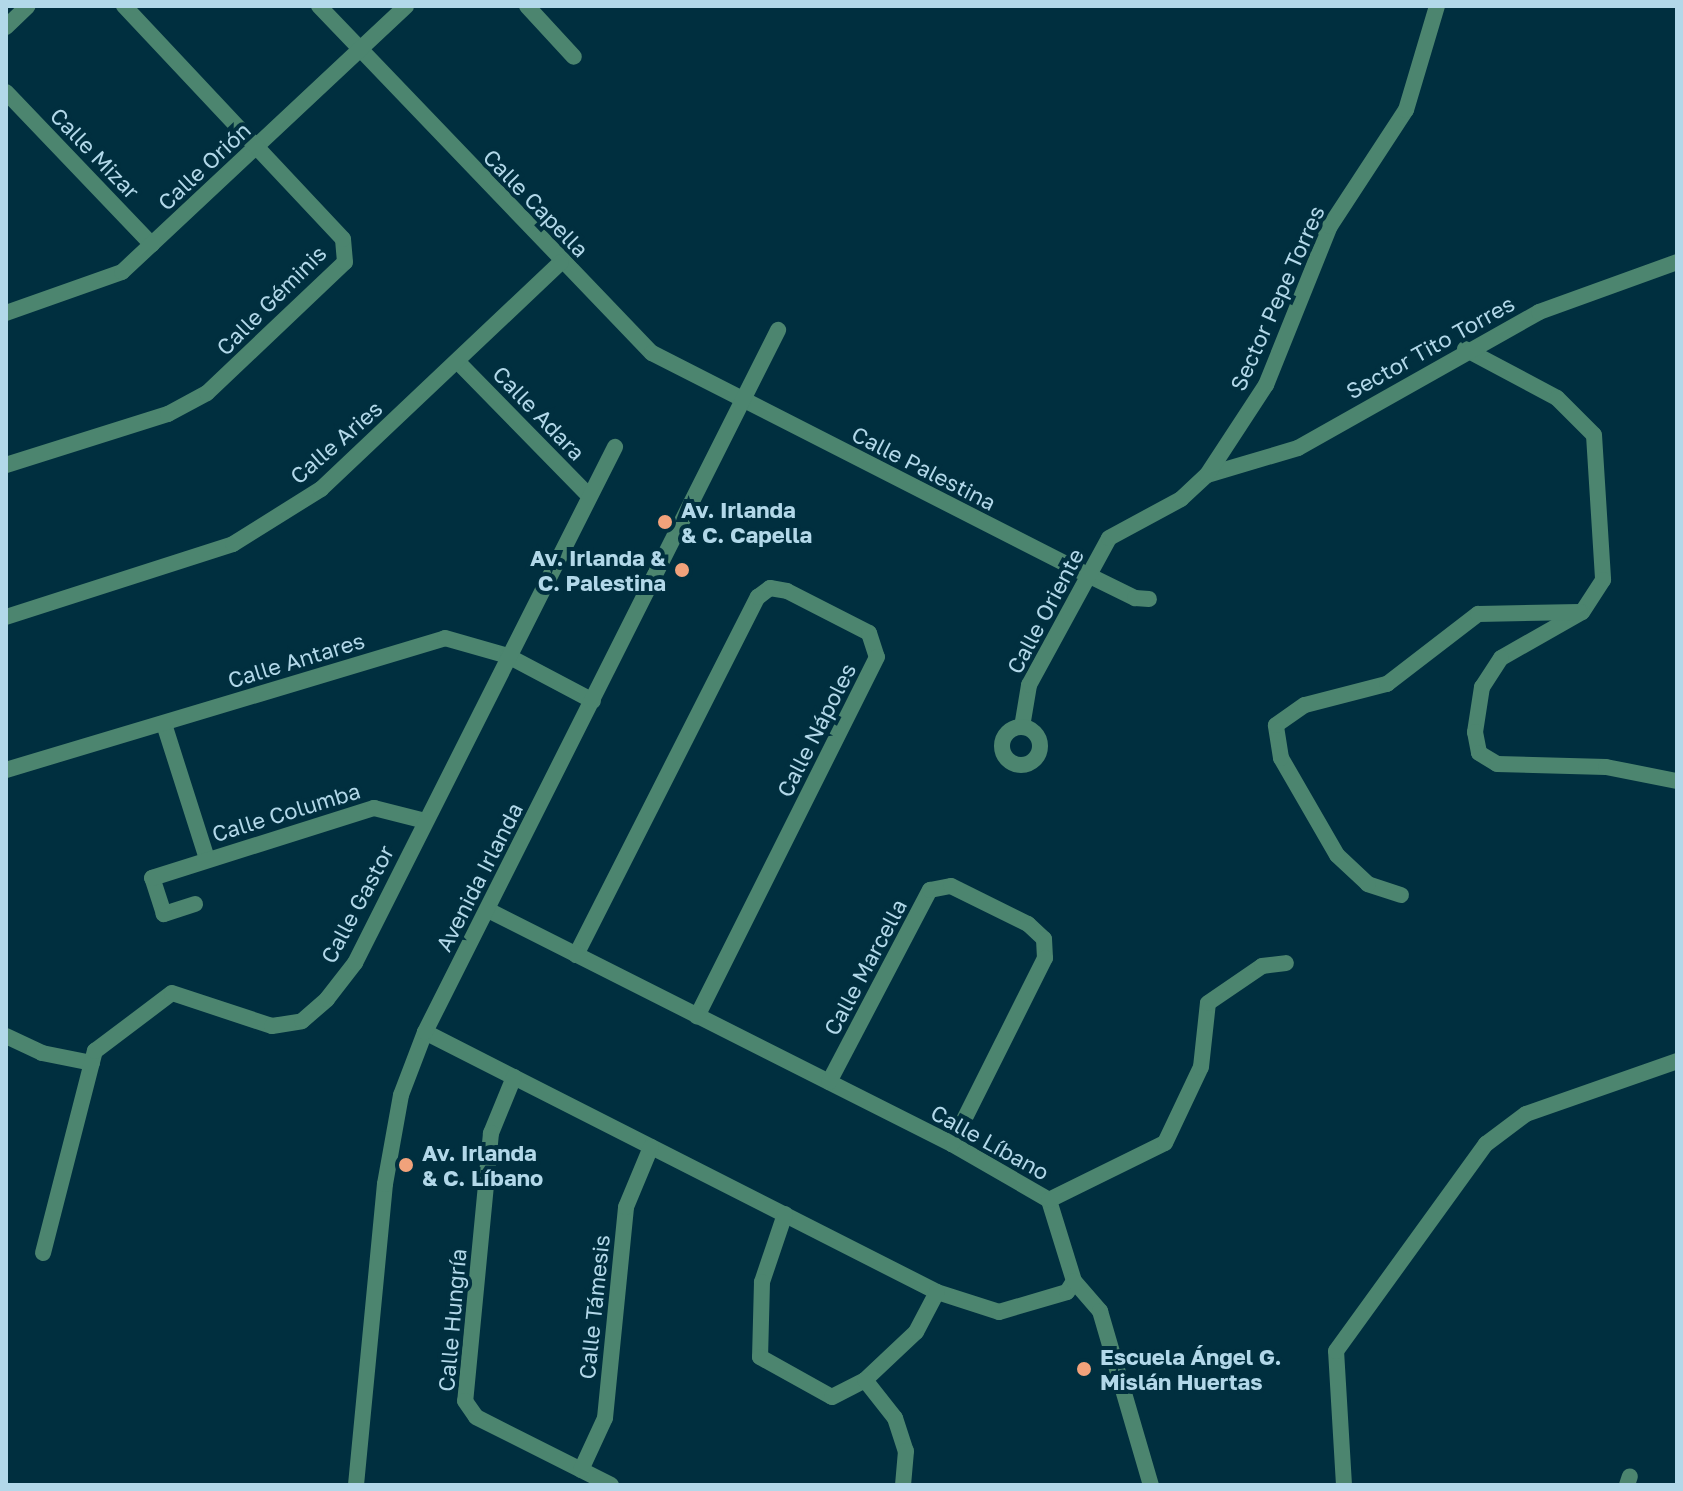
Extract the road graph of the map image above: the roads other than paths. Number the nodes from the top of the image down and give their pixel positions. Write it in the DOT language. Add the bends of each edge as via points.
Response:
graph roads {
  1 [pos="28,6"];
  2 [pos="124,6"];
  3 [pos="319,6"];
  4 [pos="406,6"];
  5 [pos="527,6"];
  6 [pos="1437,6"];
  7 [pos="6,27"];
  8 [pos="360,49"];
  9 [pos="574,57"];
  10 [pos="6,92"];
  11 [pos="257,147"];
  12 [pos="152,245"];
  13 [pos="561,262"];
  14 [pos="1677,262"];
  15 [pos="6,313"];
  16 [pos="778,330"];
  17 [pos="1465,349"];
  18 [pos="457,361"];
  19 [pos="743,401"];
  20 [pos="615,447"];
  21 [pos="6,465"];
  22 [pos="1207,475"];
  23 [pos="588,495"];
  24 [pos="1086,574"];
  25 [pos="1149,599"];
  26 [pos="1582,612"];
  27 [pos="6,617"];
  28 [pos="508,656"];
  29 [pos="593,701"];
  30 [pos="164,724"];
  31 [pos="1022,727"];
  32 [pos="6,770"];
  33 [pos="1677,781"];
  34 [pos="425,821"];
  35 [pos="207,859"];
  36 [pos="1401,895"];
  37 [pos="195,904"];
  38 [pos="488,910"];
  39 [pos="576,955"];
  40 [pos="1286,963"];
  41 [pos="697,1016"];
  42 [pos="425,1032"];
  43 [pos="6,1036"];
  44 [pos="1677,1061"];
  45 [pos="92,1063"];
  46 [pos="514,1077"];
  47 [pos="829,1082"];
  48 [pos="952,1144"];
  49 [pos="651,1147"];
  50 [pos="1049,1200"];
  51 [pos="785,1214"];
  52 [pos="43,1253"];
  53 [pos="1074,1281"];
  54 [pos="937,1292"];
  55 [pos="865,1380"];
  56 [pos="581,1470"];
  57 [pos="356,1485"];
  58 [pos="611,1485"];
  59 [pos="903,1485"];
  60 [pos="1151,1485"];
  61 [pos="1344,1485"];
  1 -- 7 [label="street"];
  2 -- 11 [label="street, Calle Géminis"];
  3 -- 8 [label="street, Calle Capella"];
  4 -- 8 [label="street, Calle Orión"];
  5 -- 9 [label="street"];
  6 -- 22 [label="street, Sector Pepe Torres" via="1406,110 1330,226 1266,385"];
  8 -- 11 [label="street, Calle Orión"];
  8 -- 13 [label="street, Calle Capella"];
  10 -- 12 [label="street, Calle Mizar"];
  11 -- 12 [label="street, Calle Orión"];
  11 -- 21 [label="street, Calle Géminis" via="343,239 345,262 207,393 168,414"];
  12 -- 15 [label="street, Calle Orión" via="101,284"];
  13 -- 18 [label="street, Calle Aries"];
  13 -- 19 [label="street, Calle Capella" via="652,353"];
  14 -- 17 [label="street, Sector Tito Torres" via="1539,312"];
  16 -- 19 [label="street, Avenida Irlanda"];
  17 -- 22 [label="street, Sector Tito Torres" via="1298,448"];
  17 -- 26 [label="street" via="1557,398 1594,435 1603,580"];
  18 -- 23 [label="street, Calle Adara"];
  18 -- 27 [label="street, Calle Aries" via="321,489 233,544"];
  19 -- 24 [label="street, Calle Palestina"];
  19 -- 29 [label="street, Avenida Irlanda"];
  20 -- 23 [label="street, Calle Gastor"];
  22 -- 24 [label="street, Calle Oriente" via="1181,499 1109,538"];
  23 -- 28 [label="street, Calle Gastor"];
  24 -- 25 [label="street, Calle Palestina" via="1135,598"];
  24 -- 31 [label="street, Calle Oriente" via="1029,685"];
  26 -- 33 [label="street" via="1501,658 1482,687 1475,732 1479,753 1497,764 1606,767"];
  26 -- 36 [label="street" via="1478,614 1387,684 1305,705 1276,725 1281,758 1337,855 1368,884"];
  28 -- 29 [label="street, Calle Antares"];
  28 -- 30 [label="street, Calle Antares" via="445,638"];
  28 -- 34 [label="street, Calle Gastor"];
  29 -- 38 [label="street, Avenida Irlanda"];
  30 -- 32 [label="street, Calle Antares"];
  30 -- 35 [label="street"];
  34 -- 35 [label="street, Calle Columba" via="374,808"];
  34 -- 45 [label="street, Calle Gastor" via="355,963 302,1021 272,1026 172,993 95,1051"];
  35 -- 37 [label="street, Calle Columba" via="152,878 164,914"];
  38 -- 39 [label="street, Calle Líbano"];
  38 -- 42 [label="street, Avenida Irlanda"];
  39 -- 41 [label="street, Calle Líbano"];
  39 -- 41 [label="street, Calle Nápoles" via="758,597 770,588 787,591 869,633 877,657"];
  40 -- 50 [label="street" via="1262,966 1208,1003 1201,1067 1165,1143"];
  41 -- 47 [label="street, Calle Líbano"];
  42 -- 46 [label="street"];
  42 -- 57 [label="street, Avenida Irlanda" via="401,1095 385,1184"];
  43 -- 45 [label="street" via="42,1053"];
  44 -- 61 [label="street" via="1526,1114 1486,1144 1336,1351"];
  45 -- 52 [label="street, Calle Gastor"];
  46 -- 49 [label="street"];
  46 -- 56 [label="street, Calle Hungría" via="491,1133 465,1401 476,1417"];
  47 -- 48 [label="street, Calle Líbano"];
  47 -- 48 [label="street, Calle Marcella" via="930,890 951,886 1028,924 1044,939 1045,958"];
  48 -- 50 [label="street, Calle Líbano"];
  49 -- 51 [label="street"];
  49 -- 56 [label="street, Calle Támesis" via="626,1207 605,1418"];
  50 -- 53 [label="street, Calle Líbano"];
  51 -- 54 [label="street"];
  51 -- 55 [label="street" via="762,1282 760,1357 832,1397"];
  53 -- 54 [label="street" via="1067,1292 999,1312"];
  53 -- 60 [label="street" via="1100,1311"];
  54 -- 55 [label="street" via="916,1332"];
  55 -- 59 [label="street" via="895,1418 906,1451"];
  56 -- 58 [label="street, Calle Hungría"];
}
